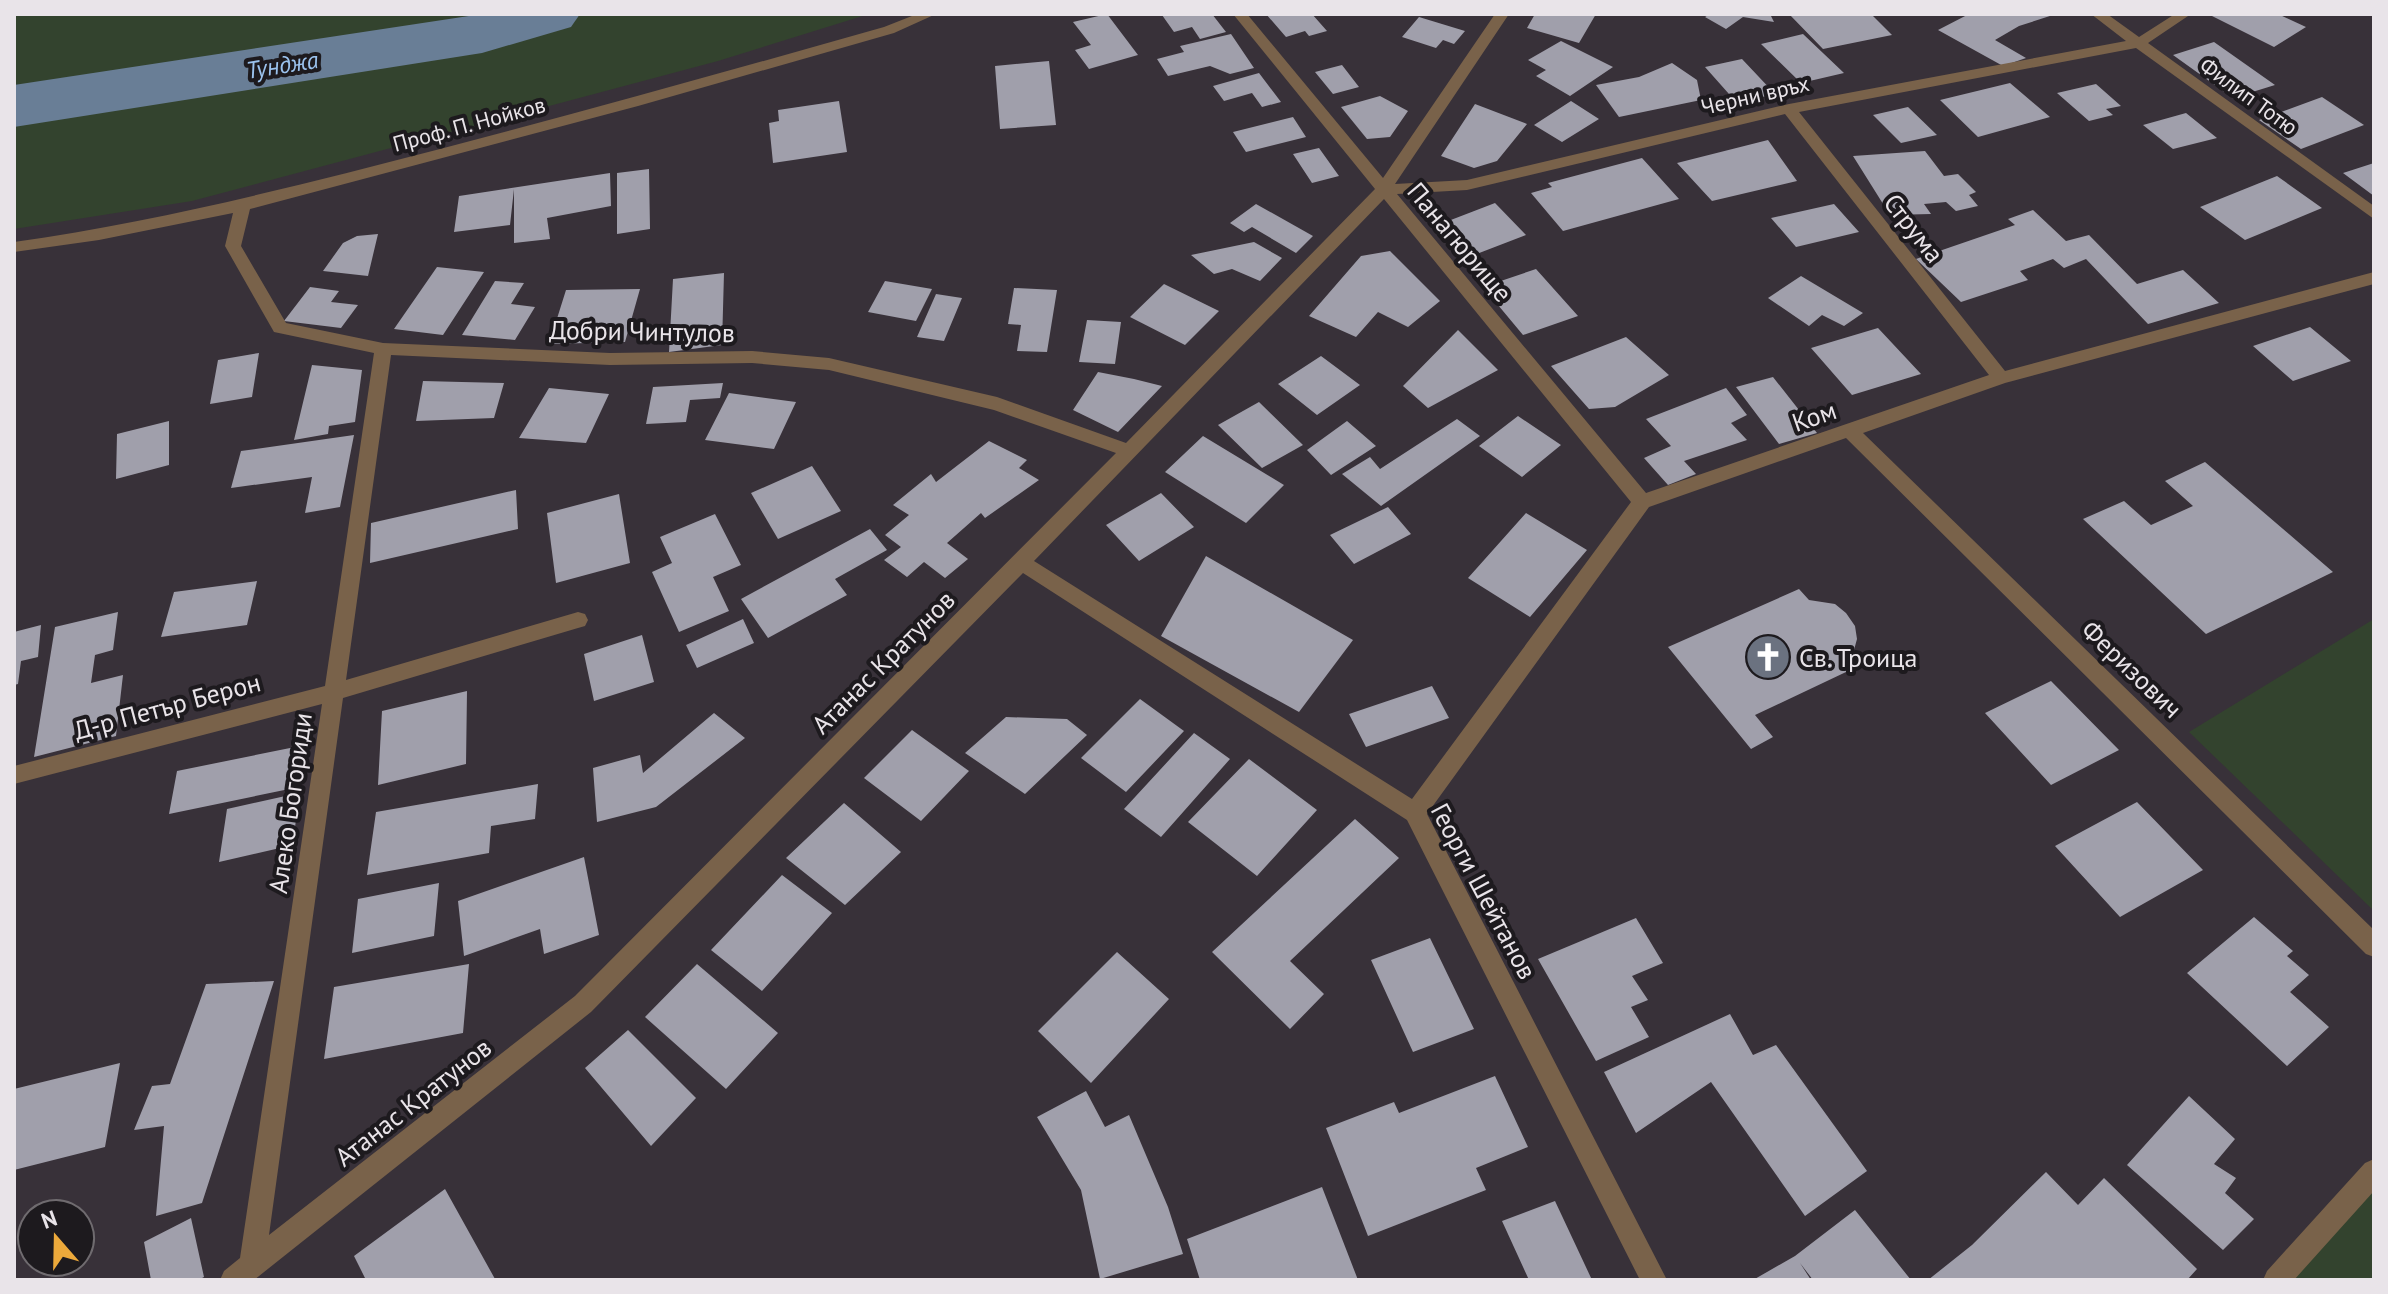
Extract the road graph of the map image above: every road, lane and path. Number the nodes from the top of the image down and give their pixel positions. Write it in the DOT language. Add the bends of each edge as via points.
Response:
graph roads {
  1 [pos="929,14"];
  2 [pos="1240,14"];
  3 [pos="1502,14"];
  4 [pos="2098,14"];
  5 [pos="2184,14"];
  6 [pos="2139,43"];
  7 [pos="1789,109"];
  8 [pos="1383,190"];
  9 [pos="243,206"];
  10 [pos="2374,214"];
  11 [pos="14,247"];
  12 [pos="2374,278"];
  13 [pos="383,349"];
  14 [pos="2001,378"];
  15 [pos="1850,431"];
  16 [pos="1129,451"];
  17 [pos="1642,502"];
  18 [pos="1021,562"];
  19 [pos="578,620"];
  20 [pos="334,692"];
  21 [pos="14,775"];
  22 [pos="1415,813"];
  23 [pos="2374,946"];
  24 [pos="2374,1172"];
  25 [pos="252,1264"];
  26 [pos="233,1280"];
  27 [pos="1654,1280"];
  28 [pos="2276,1280"];
  1 -- 9 [label="street, Проф. П. Нойков" via="649,99"];
  2 -- 8 [label="street, Панагюрище"];
  3 -- 8 [label="street, Атанас Кратунов"];
  4 -- 6 [label="street, Филип Тотю"];
  5 -- 6 [label="street"];
  6 -- 7 [label="street, Черни връх"];
  6 -- 10 [label="street, Филип Тотю"];
  7 -- 8 [label="street, Черни връх" via="1467,185"];
  7 -- 14 [label="street, Струма"];
  8 -- 16 [label="street, Атанас Кратунов"];
  8 -- 17 [label="street, Панагюрище"];
  9 -- 11 [label="street, Проф. П. Нойков"];
  9 -- 13 [label="street, Добри Чинтулов" via="233,246 280,328"];
  12 -- 14 [label="street, Ком"];
  13 -- 16 [label="street, Добри Чинтулов" via="610,359 752,357 829,364 997,404"];
  13 -- 20 [label="street, Алеко Богориди"];
  14 -- 15 [label="street, Ком"];
  15 -- 17 [label="street, Ком"];
  15 -- 23 [label="street, Феризович"];
  16 -- 18 [label="street, Атанас Кратунов"];
  17 -- 22 [label="street"];
  18 -- 22 [label="street, Георги Шейтанов"];
  18 -- 25 [label="street, Атанас Кратунов" via="583,1004"];
  19 -- 20 [label="street, Д-р Петър Берон"];
  20 -- 21 [label="street, Д-р Петър Берон"];
  20 -- 25 [label="street, Алеко Богориди"];
  22 -- 27 [label="street, Георги Шейтанов"];
  24 -- 28 [label="street"];
  25 -- 26 [label="street, Атанас Кратунов"];
}
